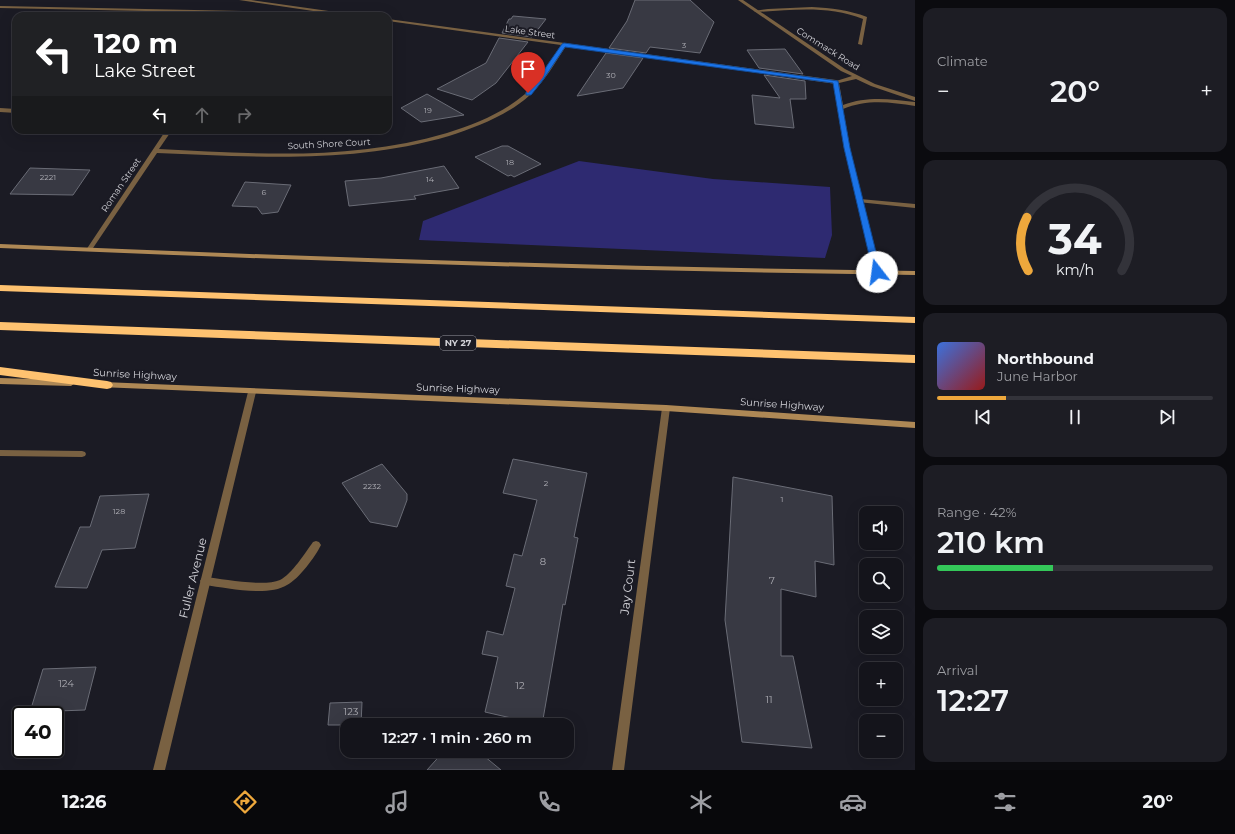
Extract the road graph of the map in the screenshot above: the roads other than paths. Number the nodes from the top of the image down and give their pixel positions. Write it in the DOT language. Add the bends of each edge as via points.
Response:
graph roads {
  1 [pos="241,0"];
  2 [pos="740,0"];
  3 [pos="252,2"];
  4 [pos="0,7"];
  5 [pos="756,11"];
  6 [pos="173,12"];
  7 [pos="244,12"];
  8 [pos="327,12"];
  9 [pos="392,21"];
  10 [pos="860,44"];
  11 [pos="564,45"];
  12 [pos="856,77"];
  13 [pos="836,82"];
  14 [pos="915,99"];
  15 [pos="915,104"];
  16 [pos="840,108"];
  17 [pos="0,110"];
  18 [pos="12,111"];
  19 [pos="166,134"];
  20 [pos="155,151"];
  21 [pos="860,200"];
  22 [pos="915,206"];
  23 [pos="0,246"];
  24 [pos="89,250"];
  25 [pos="877,272"];
  26 [pos="915,272"];
  27 [pos="0,288"];
  28 [pos="915,320"];
  29 [pos="0,326"];
  30 [pos="915,359"];
  31 [pos="0,371"];
  32 [pos="0,381"];
  33 [pos="106,385"];
  34 [pos="252,392"];
  35 [pos="666,408"];
  36 [pos="915,425"];
  37 [pos="0,453"];
  38 [pos="82,454"];
  39 [pos="316,545"];
  40 [pos="205,581"];
  41 [pos="159,770"];
  42 [pos="618,770"];
  1 -- 3 [label="street"];
  2 -- 5 [label="street, Commack Road"];
  3 -- 7 [label="street"];
  3 -- 8 [label="street"];
  4 -- 6 [label="street"];
  5 -- 10 [label="street" via="809,9 857,13 865,18"];
  5 -- 12 [label="street, Commack Road"];
  9 -- 11 [label="street, Lake Street"];
  11 -- 13 [label="street, Lake Street"];
  11 -- 20 [label="street, South Shore Court" via="536,86 517,103 473,126 431,140 343,155"];
  12 -- 13 [label="street"];
  12 -- 14 [label="street, Commack Road"];
  13 -- 16 [label="street"];
  15 -- 16 [label="street" via="870,99"];
  16 -- 21 [label="street"];
  17 -- 18 [label="street"];
  19 -- 20 [label="street, Roman Street"];
  20 -- 24 [label="street, Roman Street"];
  21 -- 22 [label="street"];
  21 -- 25 [label="street"];
  23 -- 24 [label="main road"];
  24 -- 25 [label="main road" via="597,268"];
  25 -- 26 [label="main road"];
  27 -- 28 [label="highway"];
  29 -- 30 [label="highway, NY 27"];
  31 -- 33 [label="highway"];
  32 -- 33 [label="main road, Sunrise Highway"];
  33 -- 34 [label="main road, Sunrise Highway"];
  34 -- 35 [label="main road, Sunrise Highway"];
  34 -- 40 [label="street, Fuller Avenue"];
  35 -- 36 [label="main road, Sunrise Highway"];
  35 -- 42 [label="street, Jay Court"];
  37 -- 38 [label="street"];
  39 -- 40 [label="street" via="294,573 284,582 272,586"];
  40 -- 41 [label="street, Fuller Avenue"];
}
